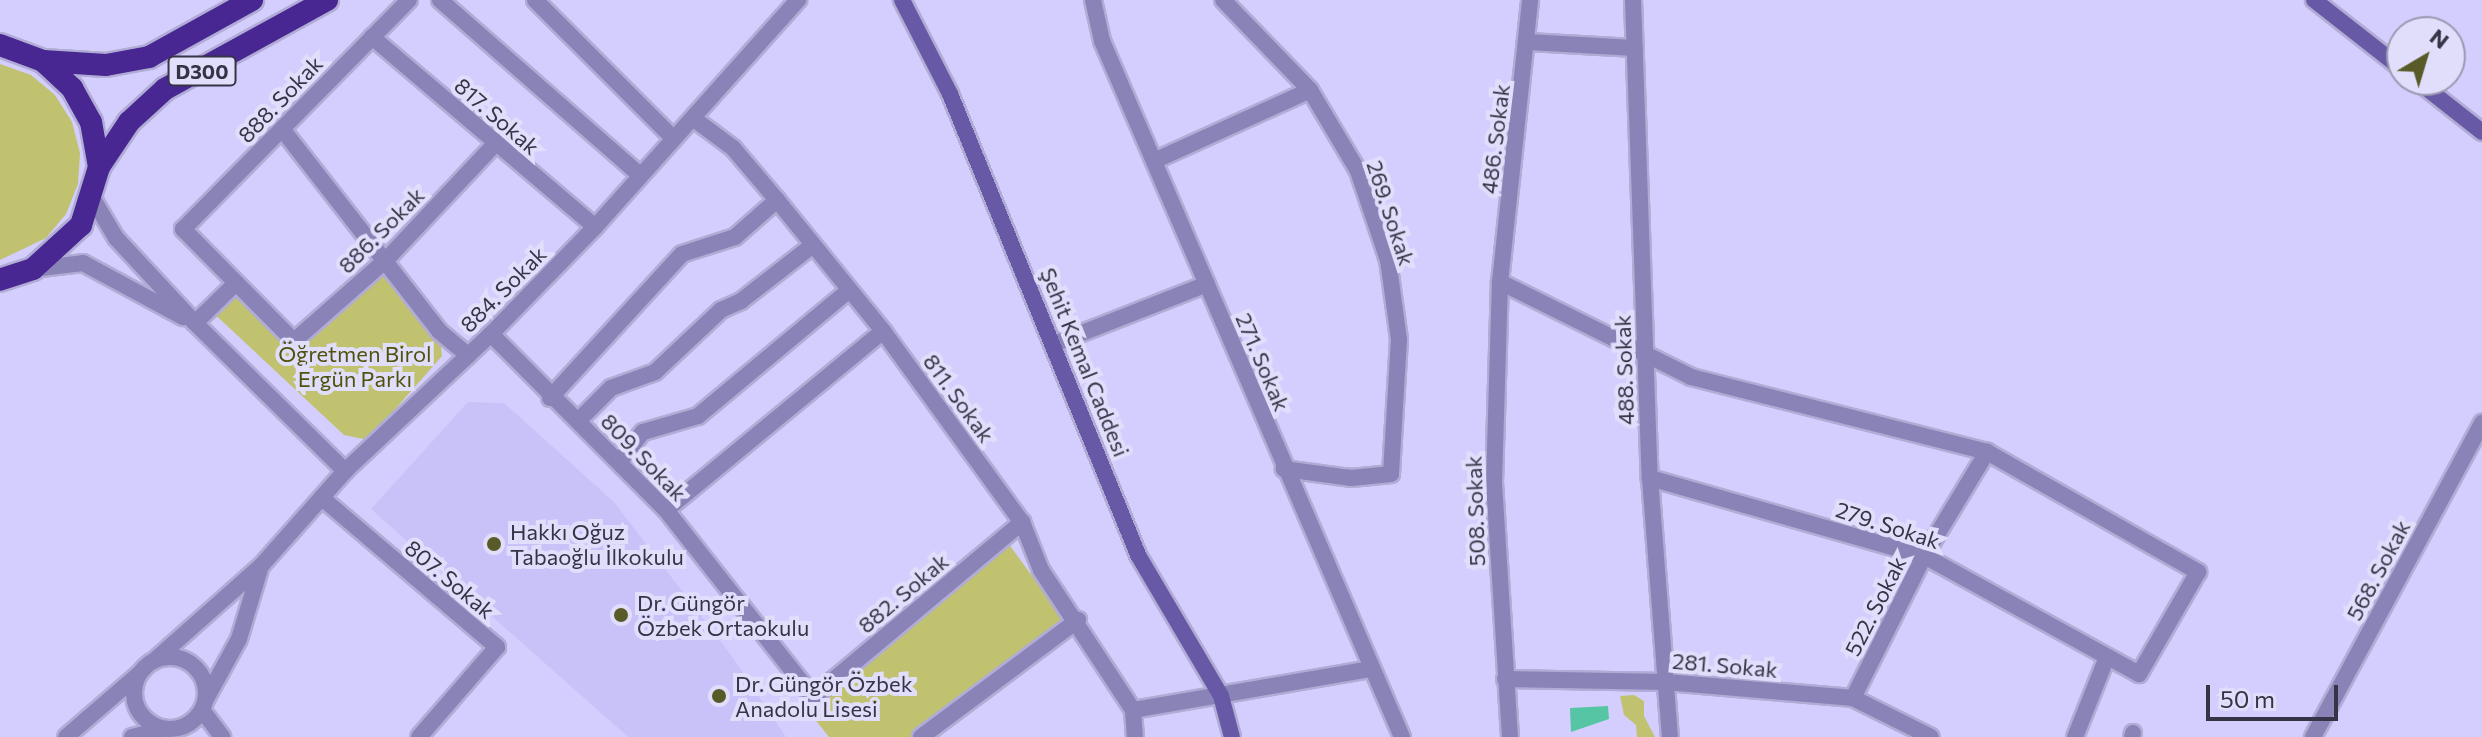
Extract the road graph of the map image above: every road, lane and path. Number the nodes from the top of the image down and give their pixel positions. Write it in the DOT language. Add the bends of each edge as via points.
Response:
graph roads {
  1 [pos="252,0"];
  2 [pos="327,0"];
  3 [pos="409,0"];
  4 [pos="440,0"];
  5 [pos="535,0"];
  6 [pos="902,0"];
  7 [pos="1093,0"];
  8 [pos="1223,0"];
  9 [pos="1530,0"];
  10 [pos="1633,0"];
  11 [pos="2314,0"];
  12 [pos="790,3"];
  13 [pos="372,37"];
  14 [pos="1528,42"];
  15 [pos="0,45"];
  16 [pos="1635,48"];
  17 [pos="2386,56"];
  18 [pos="43,61"];
  19 [pos="1310,90"];
  20 [pos="2436,96"];
  21 [pos="694,119"];
  22 [pos="282,129"];
  23 [pos="2482,132"];
  24 [pos="673,138"];
  25 [pos="495,144"];
  26 [pos="1156,160"];
  27 [pos="99,167"];
  28 [pos="640,175"];
  29 [pos="93,199"];
  30 [pos="777,200"];
  31 [pos="595,227"];
  32 [pos="813,245"];
  33 [pos="387,259"];
  34 [pos="33,269"];
  35 [pos="0,280"];
  36 [pos="1500,282"];
  37 [pos="235,284"];
  38 [pos="1207,284"];
  39 [pos="847,292"];
  40 [pos="195,323"];
  41 [pos="883,331"];
  42 [pos="491,334"];
  43 [pos="1054,344"];
  44 [pos="1646,354"];
  45 [pos="468,355"];
  46 [pos="550,398"];
  47 [pos="578,421"];
  48 [pos="2482,423"];
  49 [pos="1987,452"];
  50 [pos="620,461"];
  51 [pos="1284,469"];
  52 [pos="345,471"];
  53 [pos="1650,478"];
  54 [pos="322,498"];
  55 [pos="666,510"];
  56 [pos="1022,522"];
  57 [pos="1924,556"];
  58 [pos="261,566"];
  59 [pos="1078,620"];
  60 [pos="2107,657"];
  61 [pos="155,660"];
  62 [pos="1370,669"];
  63 [pos="140,673"];
  64 [pos="1505,679"];
  65 [pos="1666,682"];
  66 [pos="1221,696"];
  67 [pos="813,697"];
  68 [pos="1853,698"];
  69 [pos="204,705"];
  70 [pos="1133,710"];
  71 [pos="176,732"];
  72 [pos="66,737"];
  73 [pos="132,737"];
  74 [pos="222,737"];
  75 [pos="419,737"];
  76 [pos="921,737"];
  77 [pos="1135,737"];
  78 [pos="1232,737"];
  79 [pos="1402,737"];
  80 [pos="1510,737"];
  81 [pos="1670,737"];
  82 [pos="1931,737"];
  83 [pos="2075,737"];
  84 [pos="2313,737"];
  1 -- 18 [label="highway, D300" via="149,57 106,65"];
  2 -- 27 [label="highway, D300" via="165,89 129,122"];
  3 -- 13 [label="street, 888. Sokak"];
  4 -- 28 [label="street"];
  5 -- 24 [label="street"];
  6 -- 43 [label="main road, Şehit Kemal Caddesi" via="950,94"];
  7 -- 26 [label="street, 271. Sokak" via="1102,41"];
  8 -- 19 [label="street, 269. Sokak"];
  9 -- 14 [label="street, 486. Sokak"];
  10 -- 16 [label="street, 488. Sokak"];
  11 -- 17 [label="main road"];
  12 -- 21 [label="street, 884. Sokak"];
  13 -- 22 [label="street, 888. Sokak"];
  13 -- 25 [label="street, 817. Sokak"];
  14 -- 16 [label="street"];
  14 -- 36 [label="street, 486. Sokak"];
  15 -- 18 [label="highway, D300"];
  16 -- 44 [label="street, 488. Sokak"];
  18 -- 27 [label="highway" via="72,88 91,122"];
  19 -- 26 [label="street"];
  19 -- 51 [label="street, 269. Sokak" via="1358,171 1388,260 1399,339 1391,474 1351,478"];
  20 -- 23 [label="main road"];
  21 -- 24 [label="street, 884. Sokak"];
  21 -- 30 [label="street, 811. Sokak" via="733,148"];
  22 -- 33 [label="street"];
  22 -- 37 [label="street, 888. Sokak" via="183,229"];
  24 -- 28 [label="street, 884. Sokak"];
  25 -- 31 [label="street, 817. Sokak"];
  25 -- 33 [label="street, 886. Sokak"];
  26 -- 38 [label="street, 271. Sokak"];
  27 -- 29 [label="highway, D300"];
  28 -- 31 [label="street, 884. Sokak"];
  29 -- 34 [label="highway, D300" via="81,225"];
  29 -- 40 [label="street" via="116,238"];
  30 -- 32 [label="street, 811. Sokak"];
  30 -- 46 [label="street" via="735,237 682,254"];
  31 -- 42 [label="street, 884. Sokak"];
  32 -- 39 [label="street, 811. Sokak"];
  32 -- 47 [label="street" via="721,310 655,372 611,388"];
  33 -- 37 [label="street, 886. Sokak" via="294,341"];
  33 -- 45 [label="street" via="439,331"];
  34 -- 35 [label="highway, D300"];
  34 -- 40 [label="street" via="83,263"];
  36 -- 44 [label="street"];
  36 -- 64 [label="street, 508. Sokak" via="1494,483"];
  37 -- 40 [label="street"];
  38 -- 43 [label="street"];
  38 -- 51 [label="street, 271. Sokak"];
  39 -- 41 [label="street, 811. Sokak"];
  39 -- 50 [label="street" via="698,416 643,432"];
  40 -- 52 [label="street"];
  41 -- 55 [label="street"];
  41 -- 56 [label="street, 811. Sokak"];
  42 -- 45 [label="street, 884. Sokak"];
  42 -- 46 [label="street, 809. Sokak"];
  43 -- 66 [label="main road, Şehit Kemal Caddesi" via="1138,555"];
  44 -- 49 [label="street" via="1691,377"];
  44 -- 53 [label="street, 488. Sokak"];
  45 -- 52 [label="street, 884. Sokak"];
  46 -- 47 [label="street, 809. Sokak"];
  47 -- 50 [label="street, 809. Sokak"];
  48 -- 84 [label="street, 568. Sokak"];
  49 -- 57 [label="street, 522. Sokak"];
  49 -- 60 [label="street, 279. Sokak" via="2198,572 2139,674"];
  50 -- 55 [label="street, 809. Sokak"];
  51 -- 62 [label="street, 271. Sokak"];
  52 -- 54 [label="street, 884. Sokak"];
  53 -- 57 [label="street, 279. Sokak"];
  53 -- 65 [label="street, 488. Sokak"];
  54 -- 58 [label="street, 884. Sokak"];
  54 -- 75 [label="street, 807. Sokak" via="497,647"];
  55 -- 67 [label="street, 809. Sokak"];
  56 -- 59 [label="street, 811. Sokak" via="1041,570"];
  56 -- 67 [label="street, 882. Sokak"];
  57 -- 60 [label="street, 279. Sokak"];
  57 -- 68 [label="street, 522. Sokak"];
  58 -- 61 [label="street, 884. Sokak"];
  58 -- 69 [label="street" via="239,639"];
  59 -- 70 [label="street, 811. Sokak"];
  59 -- 76 [label="street"];
  60 -- 83 [label="street"];
  61 -- 63 [label="street"];
  61 -- 69 [label="street" via="188,662 203,678"];
  62 -- 66 [label="street"];
  62 -- 79 [label="street, 271. Sokak"];
  63 -- 71 [label="street" via="138,708 154,725"];
  63 -- 72 [label="street"];
  64 -- 65 [label="street, 281. Sokak"];
  64 -- 80 [label="street, 508. Sokak"];
  65 -- 68 [label="street, 281. Sokak"];
  65 -- 81 [label="street, 488. Sokak"];
  66 -- 70 [label="street"];
  66 -- 78 [label="main road, Şehit Kemal Caddesi"];
  68 -- 82 [label="street, 281. Sokak"];
  69 -- 71 [label="street"];
  69 -- 74 [label="street"];
  70 -- 77 [label="street, 811. Sokak"];
  71 -- 73 [label="street"];
}
